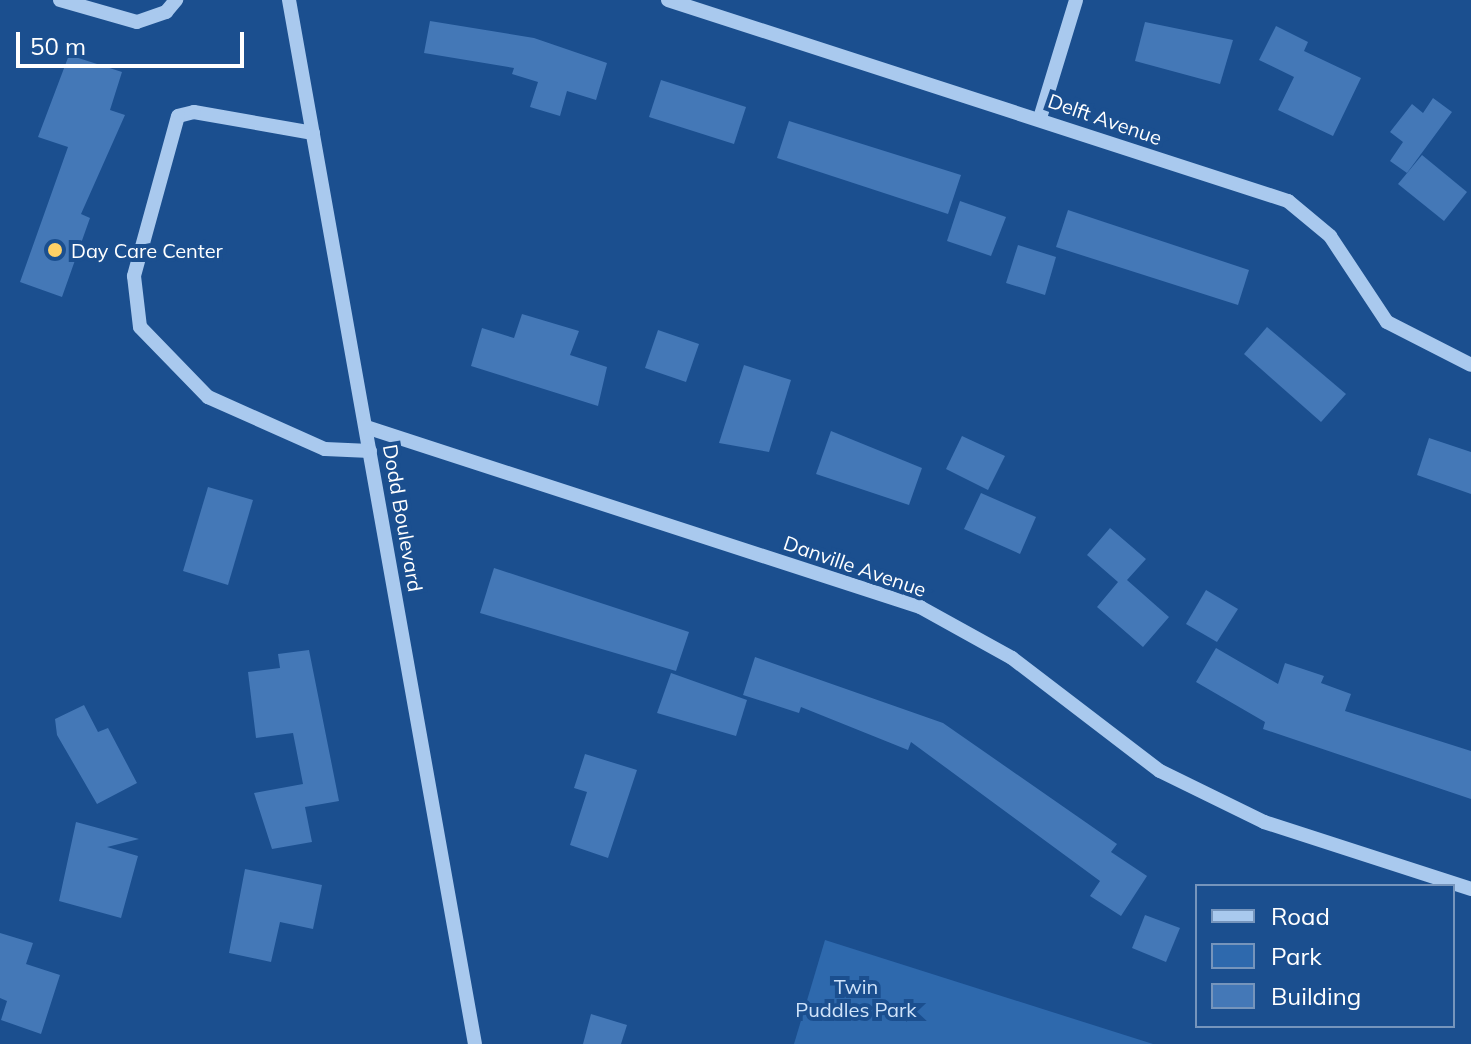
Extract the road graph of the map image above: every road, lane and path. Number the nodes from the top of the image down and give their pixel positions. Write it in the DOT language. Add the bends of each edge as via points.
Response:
graph roads {
  1 [pos="60,0"];
  2 [pos="176,0"];
  3 [pos="289,0"];
  4 [pos="668,0"];
  5 [pos="1076,0"];
  6 [pos="1040,118"];
  7 [pos="313,133"];
  8 [pos="1471,365"];
  9 [pos="366,427"];
  10 [pos="370,451"];
  11 [pos="1471,889"];
  12 [pos="475,1044"];
  1 -- 2 [label="street" via="137,22 166,12"];
  3 -- 7 [label="street, Dodd Boulevard"];
  4 -- 6 [label="street, Delft Avenue"];
  5 -- 6 [label="street"];
  6 -- 8 [label="street, Delft Avenue" via="1288,201 1330,236 1387,322"];
  7 -- 9 [label="street, Dodd Boulevard"];
  7 -- 10 [label="street" via="194,112 178,116 134,276 140,327 175,371 221,404 325,449"];
  9 -- 10 [label="street, Dodd Boulevard"];
  9 -- 11 [label="street, Danville Avenue" via="920,607 1012,658 1160,771 1264,822"];
  10 -- 12 [label="street, Dodd Boulevard"];
}
